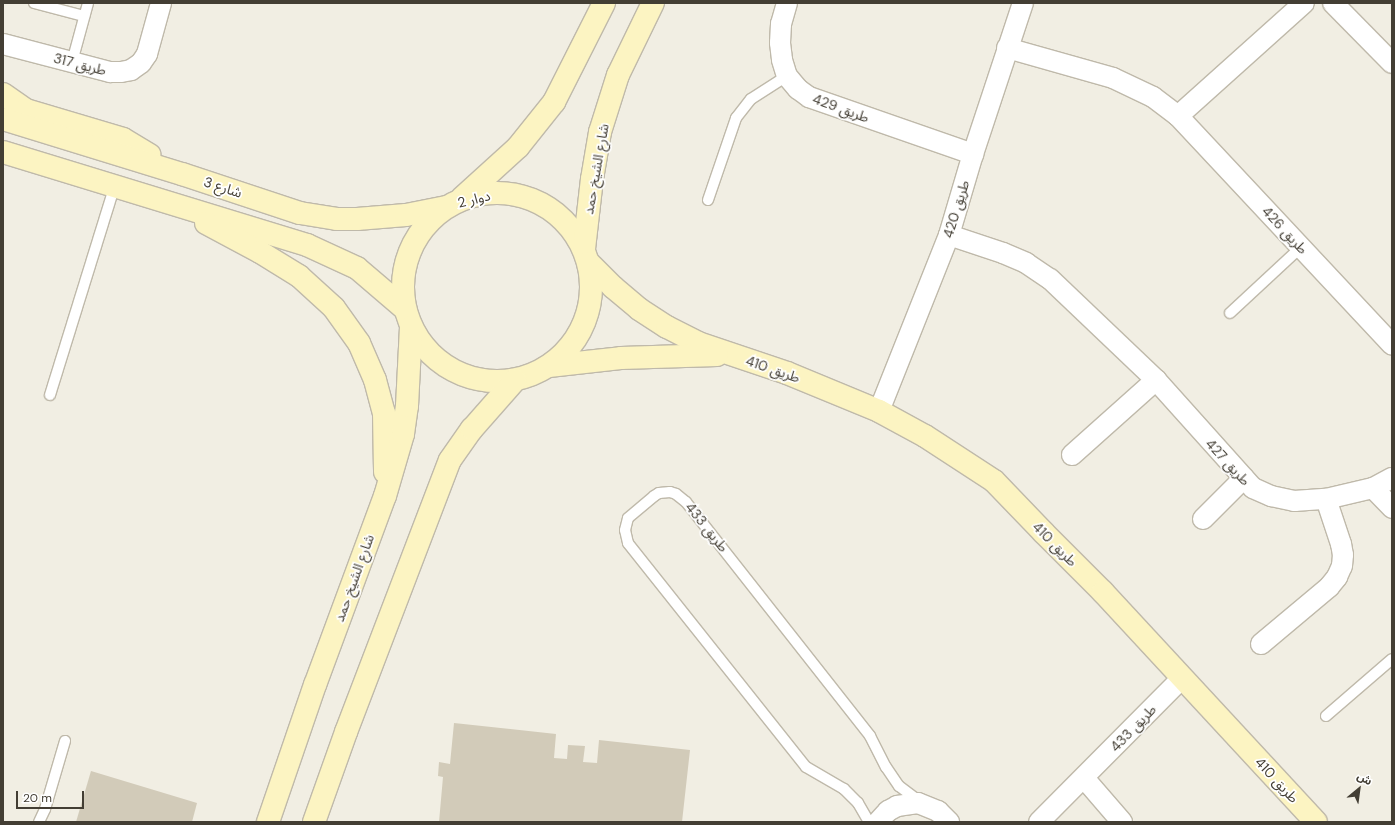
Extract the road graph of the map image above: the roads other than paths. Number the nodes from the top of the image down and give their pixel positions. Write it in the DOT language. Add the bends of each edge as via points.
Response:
graph roads {
  1 [pos="34,3"];
  2 [pos="88,3"];
  3 [pos="161,3"];
  4 [pos="604,3"];
  5 [pos="653,3"];
  6 [pos="787,3"];
  7 [pos="1023,3"];
  8 [pos="1304,3"];
  9 [pos="1333,3"];
  10 [pos="84,16"];
  11 [pos="3,44"];
  12 [pos="1007,48"];
  13 [pos="72,62"];
  14 [pos="1392,63"];
  15 [pos="787,76"];
  16 [pos="3,94"];
  17 [pos="1178,116"];
  18 [pos="3,119"];
  19 [pos="3,152"];
  20 [pos="973,154"];
  21 [pos="182,174"];
  22 [pos="115,185"];
  23 [pos="153,196"];
  24 [pos="708,200"];
  25 [pos="454,203"];
  26 [pos="949,235"];
  27 [pos="1301,247"];
  28 [pos="586,256"];
  29 [pos="1230,313"];
  30 [pos="408,318"];
  31 [pos="1392,345"];
  32 [pos="730,355"];
  33 [pos="549,366"];
  34 [pos="515,380"];
  35 [pos="1156,380"];
  36 [pos="50,395"];
  37 [pos="879,411"];
  38 [pos="1072,455"];
  39 [pos="1244,478"];
  40 [pos="1392,478"];
  41 [pos="1373,488"];
  42 [pos="384,496"];
  43 [pos="1326,499"];
  44 [pos="1392,508"];
  45 [pos="1203,518"];
  46 [pos="1261,644"];
  47 [pos="1392,659"];
  48 [pos="1182,678"];
  49 [pos="1326,716"];
  50 [pos="65,740"];
  51 [pos="1084,778"];
  52 [pos="928,805"];
  53 [pos="38,822"];
  54 [pos="268,822"];
  55 [pos="314,822"];
  56 [pos="869,822"];
  57 [pos="878,822"];
  58 [pos="949,822"];
  59 [pos="1039,822"];
  60 [pos="1122,822"];
  61 [pos="1316,822"];
  1 -- 10 [label="lane"];
  2 -- 10 [label="lane"];
  3 -- 13 [label="street, طريق 317" via="147,54 141,63 131,70 110,72"];
  4 -- 25 [label="main road" via="554,102 518,147"];
  5 -- 28 [label="main road, شارع الشيخ حمد" via="618,75 600,132 592,179"];
  6 -- 15 [label="street, طريق 429" via="781,24 780,43"];
  7 -- 12 [label="street, طريق 420"];
  8 -- 17 [label="street"];
  9 -- 14 [label="street"];
  10 -- 13 [label="lane"];
  11 -- 13 [label="street, طريق 317"];
  12 -- 17 [label="street, طريق 426" via="1113,78 1153,97"];
  12 -- 20 [label="street, طريق 420"];
  15 -- 20 [label="street, طريق 429" via="809,97"];
  15 -- 24 [label="lane" via="751,99 736,118"];
  16 -- 21 [label="main road" via="26,110 123,139"];
  17 -- 27 [label="street, طريق 426"];
  18 -- 21 [label="main road, شارع 3"];
  19 -- 22 [label="main road"];
  20 -- 26 [label="street, طريق 420"];
  21 -- 25 [label="main road, شارع 3" via="300,213 337,220 406,215"];
  22 -- 23 [label="main road"];
  22 -- 36 [label="lane"];
  23 -- 30 [label="main road" via="307,245 357,268"];
  23 -- 42 [label="main road" via="260,252 299,276 334,308 359,343 384,413"];
  25 -- 28 [label="main road, دوار 2" via="484,193 508,193 532,199 554,211 567,224"];
  25 -- 30 [label="main road, دوار 2" via="429,221 414,240 408,254 402,285"];
  26 -- 35 [label="street, طريق 427" via="1003,253 1050,279"];
  26 -- 37 [label="street, طريق 420"];
  27 -- 29 [label="lane"];
  27 -- 31 [label="street, طريق 426"];
  28 -- 32 [label="main road, طريق 410" via="613,287 639,309 667,328"];
  28 -- 33 [label="main road, دوار 2" via="592,286 584,324 568,351"];
  30 -- 34 [label="main road, دوار 2" via="425,348 444,365 466,376 490,381"];
  30 -- 42 [label="main road, شارع الشيخ حمد" via="407,406 403,434"];
  32 -- 33 [label="main road, طريق 410" via="650,356"];
  32 -- 37 [label="main road, طريق 410" via="787,373"];
  33 -- 34 [label="main road, دوار 2" via="533,375"];
  34 -- 55 [label="main road" via="472,429 450,460"];
  35 -- 38 [label="street"];
  35 -- 39 [label="street, طريق 427"];
  37 -- 48 [label="main road, طريق 410" via="925,436 994,481 1103,592"];
  39 -- 43 [label="street, طريق 427" via="1253,488 1271,496 1294,501"];
  39 -- 45 [label="street"];
  40 -- 41 [label="street, طريق 427"];
  41 -- 43 [label="street, طريق 427"];
  41 -- 44 [label="street"];
  42 -- 54 [label="main road, شارع الشيخ حمد"];
  43 -- 46 [label="street" via="1341,544 1342,566 1329,586"];
  47 -- 49 [label="lane"];
  48 -- 51 [label="street, طريق 433"];
  48 -- 61 [label="main road, طريق 410"];
  50 -- 53 [label="lane" via="45,809"];
  51 -- 59 [label="street, طريق 433"];
  51 -- 60 [label="street"];
  52 -- 56 [label="lane, طريق 433" via="908,794 896,781 870,736 686,502 670,492 654,496 628,518 625,530 628,543 806,767 844,788 858,803"];
  52 -- 57 [label="street" via="918,803 897,806"];
  52 -- 58 [label="street"];
}
